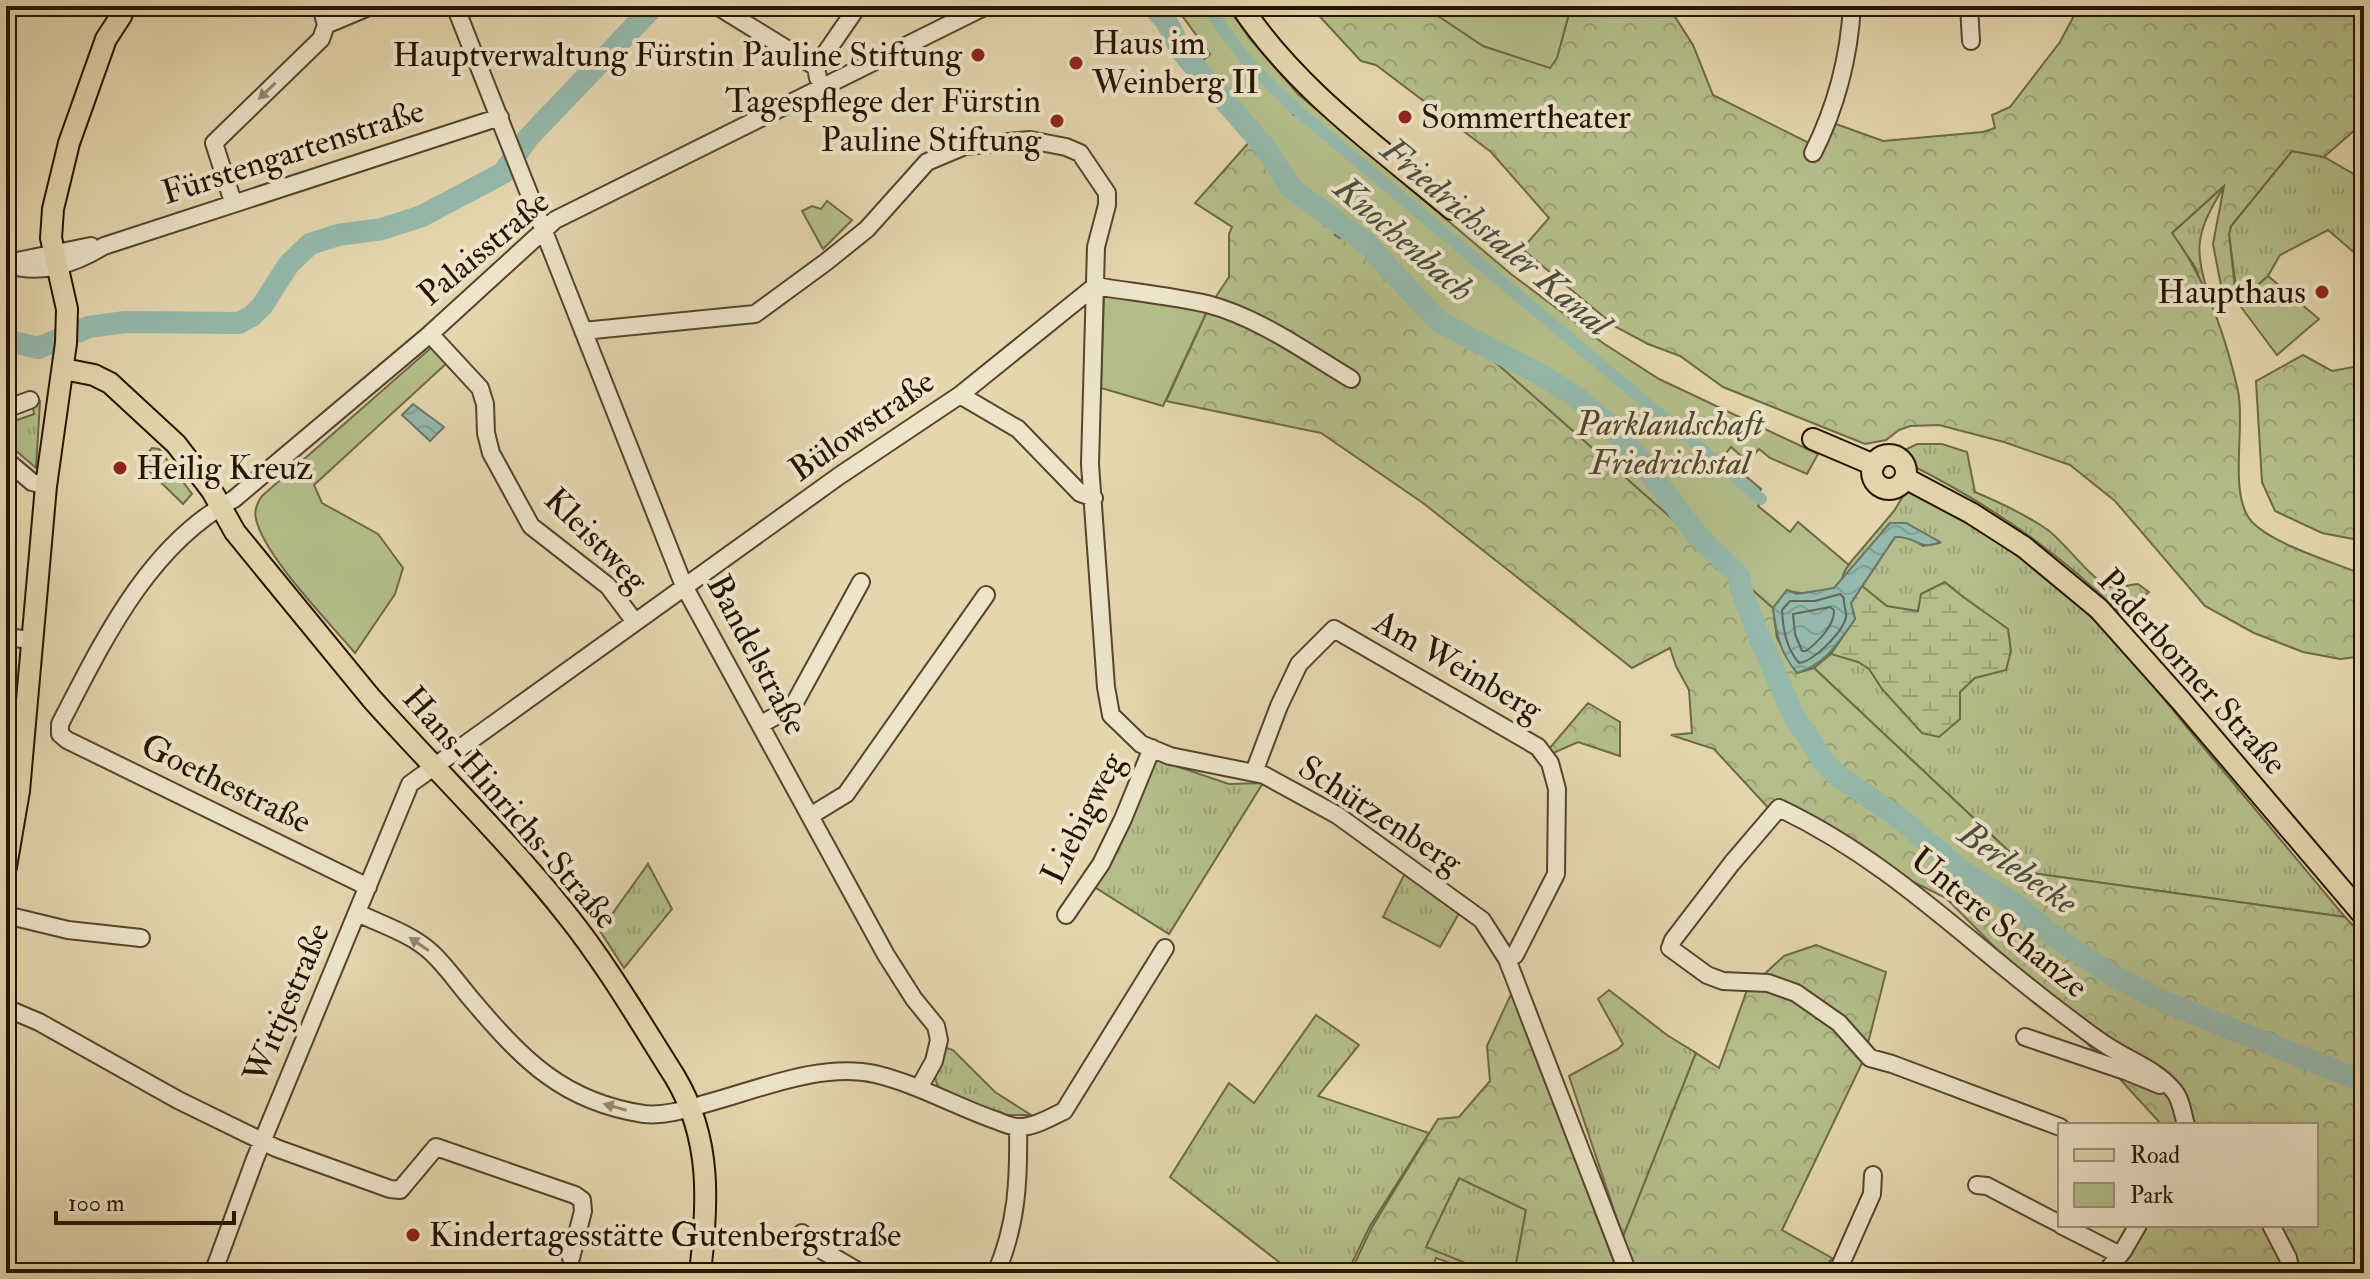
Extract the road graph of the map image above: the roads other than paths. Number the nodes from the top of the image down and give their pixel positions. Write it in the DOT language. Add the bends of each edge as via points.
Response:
graph roads {
  1 [pos="110,6"];
  2 [pos="125,6"];
  3 [pos="321,6"];
  4 [pos="371,6"];
  5 [pos="455,6"];
  6 [pos="717,6"];
  7 [pos="858,6"];
  8 [pos="986,6"];
  9 [pos="1241,6"];
  10 [pos="1852,6"];
  11 [pos="1969,6"];
  12 [pos="324,32"];
  13 [pos="106,39"];
  14 [pos="1971,41"];
  15 [pos="816,67"];
  16 [pos="820,87"];
  17 [pos="500,117"];
  18 [pos="1813,153"];
  19 [pos="233,202"];
  20 [pos="1452,209"];
  21 [pos="545,229"];
  22 [pos="55,261"];
  23 [pos="6,263"];
  24 [pos="1095,286"];
  25 [pos="583,331"];
  26 [pos="430,334"];
  27 [pos="64,369"];
  28 [pos="1351,379"];
  29 [pos="960,395"];
  30 [pos="30,400"];
  31 [pos="6,409"];
  32 [pos="1813,439"];
  33 [pos="6,460"];
  34 [pos="46,486"];
  35 [pos="1094,498"];
  36 [pos="221,506"];
  37 [pos="861,582"];
  38 [pos="684,586"];
  39 [pos="986,595"];
  40 [pos="635,622"];
  41 [pos="6,637"];
  42 [pos="31,640"];
  43 [pos="760,725"];
  44 [pos="60,734"];
  45 [pos="1152,748"];
  46 [pos="432,766"];
  47 [pos="1254,772"];
  48 [pos="810,816"];
  49 [pos="11,822"];
  50 [pos="6,867"];
  51 [pos="368,887"];
  52 [pos="358,913"];
  53 [pos="6,915"];
  54 [pos="1066,915"];
  55 [pos="2364,916"];
  56 [pos="141,938"];
  57 [pos="1165,948"];
  58 [pos="1507,959"];
  59 [pos="6,1008"];
  60 [pos="2025,1037"];
  61 [pos="919,1088"];
  62 [pos="2176,1092"];
  63 [pos="692,1108"];
  64 [pos="2185,1123"];
  65 [pos="2058,1126"];
  66 [pos="1018,1127"];
  67 [pos="262,1142"];
  68 [pos="1873,1175"];
  69 [pos="1977,1185"];
  70 [pos="2058,1223"];
  71 [pos="2065,1227"];
  72 [pos="2137,1227"];
  73 [pos="2272,1227"];
  74 [pos="802,1233"];
  75 [pos="2120,1255"];
  76 [pos="571,1258"];
  77 [pos="213,1273"];
  78 [pos="700,1273"];
  79 [pos="861,1273"];
  80 [pos="996,1273"];
  81 [pos="1628,1273"];
  82 [pos="1837,1273"];
  83 [pos="2105,1273"];
  84 [pos="2291,1273"];
  1 -- 13 [label="main road"];
  2 -- 13 [label="main road"];
  3 -- 12 [label="street"];
  4 -- 12 [label="street"];
  5 -- 17 [label="street, Bandelstraße"];
  6 -- 15 [label="street"];
  7 -- 15 [label="street"];
  8 -- 16 [label="street, Palaisstraße"];
  9 -- 20 [label="main road" via="1281,59 1320,98"];
  10 -- 18 [label="street" via="1844,74"];
  11 -- 14 [label="street"];
  12 -- 19 [label="street, one-way" via="214,143"];
  13 -- 22 [label="main road" via="60,178 51,223"];
  15 -- 16 [label="street"];
  16 -- 21 [label="street, Palaisstraße"];
  17 -- 19 [label="street, Fürstengartenstraße"];
  17 -- 21 [label="street, Bandelstraße"];
  19 -- 22 [label="street, Fürstengartenstraße" via="86,256"];
  21 -- 25 [label="street, Bandelstraße"];
  21 -- 26 [label="street, Palaisstraße"];
  22 -- 23 [label="street" via="32,269"];
  22 -- 27 [label="main road" via="64,292"];
  24 -- 25 [label="street, Schützenberg" via="1107,193 1080,153 1030,140 965,146 927,162 867,229 755,314"];
  24 -- 28 [label="street" via="1228,312"];
  24 -- 29 [label="street, Bülowstraße"];
  24 -- 35 [label="street, Schützenberg" via="1090,464"];
  25 -- 38 [label="street, Bandelstraße"];
  26 -- 36 [label="street, Palaisstraße"];
  26 -- 40 [label="street, Kleistweg" via="480,388 491,453 531,526 608,586"];
  27 -- 34 [label="main road"];
  27 -- 36 [label="main road, Hans-Hinrichs-Straße" via="102,378 126,396 176,444"];
  29 -- 35 [label="street" via="1018,429 1080,493"];
  29 -- 38 [label="street, Bülowstraße"];
  30 -- 31 [label="street"];
  32 -- 55 [label="main road, Paderborner Straße" via="1874,465 1886,455 1896,456 1904,463 1905,478 2024,547 2099,609"];
  33 -- 34 [label="street" via="32,482"];
  34 -- 42 [label="main road"];
  35 -- 45 [label="street, Schützenberg" via="1111,715"];
  36 -- 44 [label="street, Palaisstraße" via="139,584 73,698"];
  36 -- 46 [label="main road, Hans-Hinrichs-Straße" via="257,562"];
  37 -- 43 [label="street" via="793,706"];
  38 -- 40 [label="street, Bülowstraße"];
  38 -- 43 [label="street, Bandelstraße"];
  39 -- 48 [label="street" via="846,794"];
  40 -- 46 [label="street, Bülowstraße"];
  41 -- 42 [label="street"];
  42 -- 49 [label="main road"];
  43 -- 48 [label="street, Bandelstraße"];
  44 -- 51 [label="street, Goethestraße"];
  45 -- 47 [label="street, Schützenberg"];
  45 -- 54 [label="street, Liebigweg" via="1101,864"];
  46 -- 51 [label="street, Wittjestraße" via="410,784"];
  46 -- 63 [label="main road, Hans-Hinrichs-Straße" via="568,916"];
  47 -- 58 [label="street, Schützenberg" via="1337,815 1447,893 1482,920"];
  47 -- 58 [label="street, Am Weinberg" via="1299,664 1334,629 1538,747 1550,763 1557,789 1556,874 1515,955"];
  48 -- 61 [label="street, Bandelstraße" via="886,955 936,1026 934,1061"];
  49 -- 50 [label="main road"];
  51 -- 52 [label="street, Wittjestraße"];
  63 -- 52 [label="street, one-way" via="665,1114 624,1111 552,1080 505,1040 433,953"];
  52 -- 67 [label="street, Wittjestraße"];
  53 -- 56 [label="street" via="68,930"];
  57 -- 66 [label="street" via="1064,1111"];
  58 -- 81 [label="street, Schützenberg"];
  59 -- 67 [label="street"];
  60 -- 62 [label="street, Untere Schanze"];
  61 -- 63 [label="street" via="836,1069"];
  61 -- 66 [label="street"];
  62 -- 64 [label="street"];
  62 -- 65 [label="street, Untere Schanze" via="2150,1069 2073,1022 1870,859 1779,808 1673,940 1670,948 1707,975 1768,983 1796,993 1839,1023 1870,1058"];
  63 -- 78 [label="main road, Hans-Hinrichs-Straße" via="706,1173"];
  66 -- 80 [label="street" via="1013,1226"];
  67 -- 76 [label="street" via="400,1190 436,1147 575,1195 582,1200 583,1211"];
  67 -- 77 [label="street, Wittjestraße"];
  68 -- 82 [label="street" via="1872,1194"];
  69 -- 70 [label="street"];
  71 -- 75 [label="street"];
  72 -- 75 [label="street"];
  73 -- 84 [label="street"];
  74 -- 79 [label="street"];
  75 -- 83 [label="street"];
}
